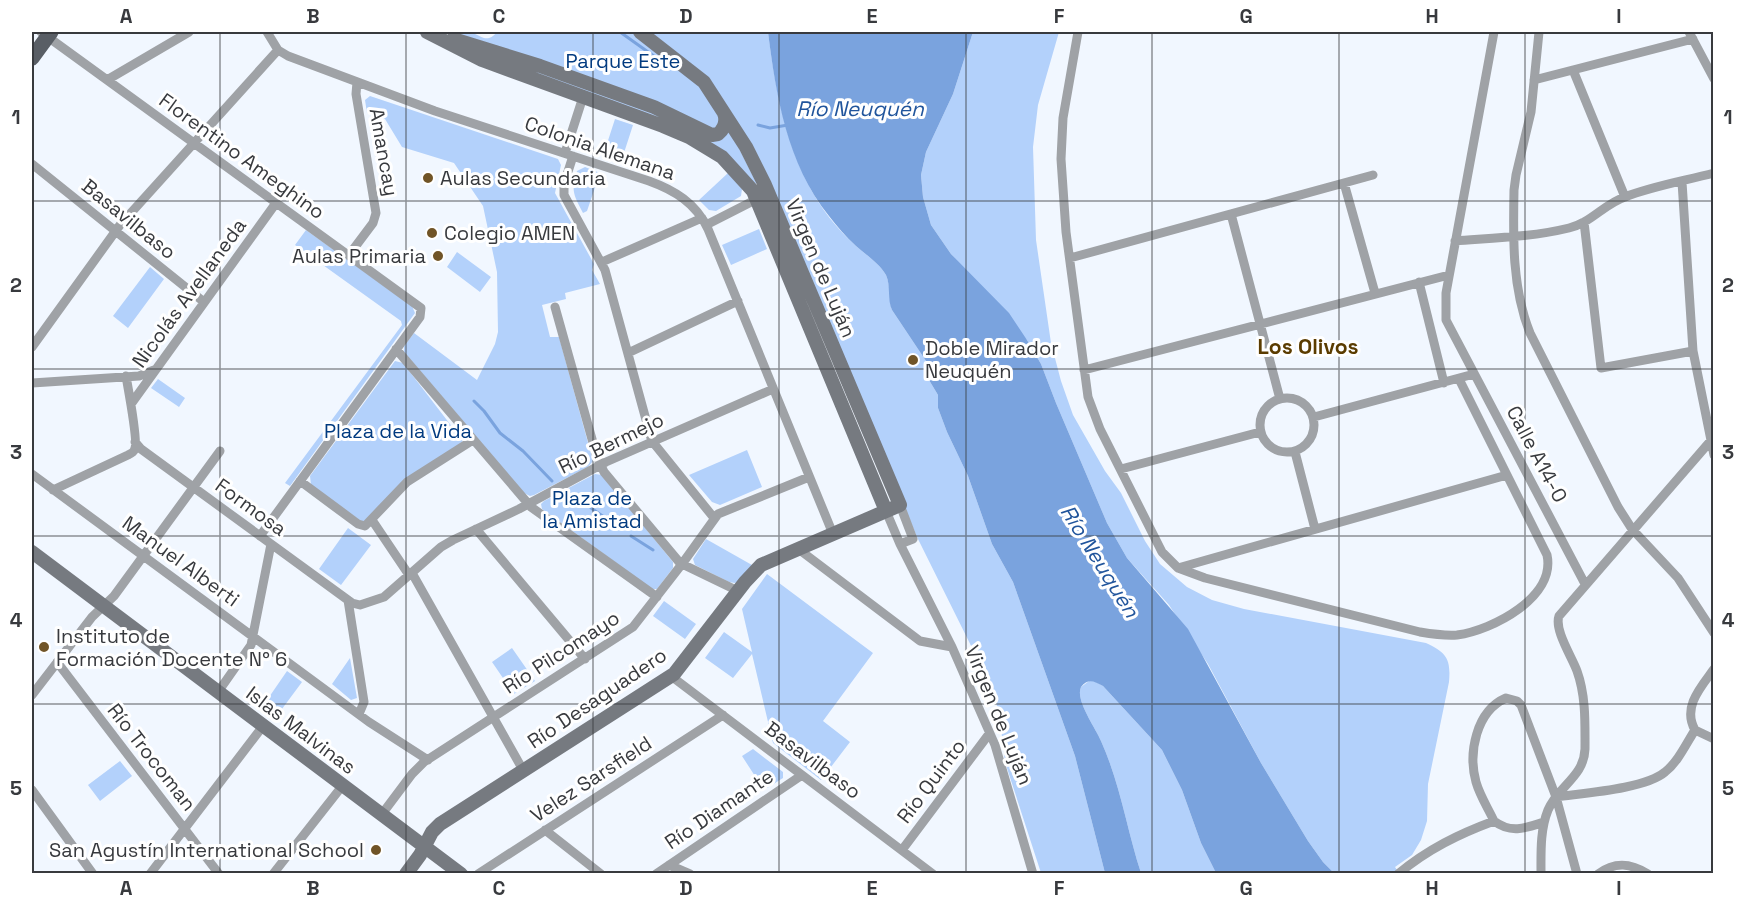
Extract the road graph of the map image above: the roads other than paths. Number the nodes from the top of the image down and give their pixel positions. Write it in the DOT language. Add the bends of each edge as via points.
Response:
graph roads {
  1 [pos="189,32"];
  2 [pos="267,32"];
  3 [pos="427,32"];
  4 [pos="434,32"];
  5 [pos="640,32"];
  6 [pos="1078,32"];
  7 [pos="1494,32"];
  8 [pos="1539,32"];
  9 [pos="48,33"];
  10 [pos="1691,35"];
  11 [pos="278,50"];
  12 [pos="32,58"];
  13 [pos="1573,70"];
  14 [pos="1713,79"];
  15 [pos="107,80"];
  16 [pos="1534,80"];
  17 [pos="357,82"];
  18 [pos="583,97"];
  19 [pos="724,112"];
  20 [pos="193,144"];
  21 [pos="569,155"];
  22 [pos="32,164"];
  23 [pos="1713,173"];
  24 [pos="1373,175"];
  25 [pos="1682,182"];
  26 [pos="1344,183"];
  27 [pos="763,196"];
  28 [pos="1625,196"];
  29 [pos="276,203"];
  30 [pos="1231,214"];
  31 [pos="704,221"];
  32 [pos="1584,222"];
  33 [pos="115,231"];
  34 [pos="1514,236"];
  35 [pos="1455,241"];
  36 [pos="349,255"];
  37 [pos="1070,258"];
  38 [pos="602,262"];
  39 [pos="1449,275"];
  40 [pos="1419,282"];
  41 [pos="1375,293"];
  42 [pos="738,301"];
  43 [pos="204,302"];
  44 [pos="555,307"];
  45 [pos="1260,324"];
  46 [pos="32,347"];
  47 [pos="396,349"];
  48 [pos="1693,351"];
  49 [pos="628,353"];
  50 [pos="155,369"];
  51 [pos="1084,370"];
  52 [pos="1474,374"];
  53 [pos="126,376"];
  54 [pos="1459,379"];
  55 [pos="1444,382"];
  56 [pos="32,383"];
  57 [pos="773,389"];
  58 [pos="1280,399"];
  59 [pos="131,404"];
  60 [pos="1314,417"];
  61 [pos="1260,432"];
  62 [pos="1712,439"];
  63 [pos="473,440"];
  64 [pos="653,441"];
  65 [pos="135,442"];
  66 [pos="220,450"];
  67 [pos="1295,452"];
  68 [pos="1713,455"];
  69 [pos="601,465"];
  70 [pos="1121,469"];
  71 [pos="32,474"];
  72 [pos="1507,475"];
  73 [pos="809,477"];
  74 [pos="300,482"];
  75 [pos="193,488"];
  76 [pos="53,490"];
  77 [pos="528,504"];
  78 [pos="900,505"];
  79 [pos="886,511"];
  80 [pos="714,518"];
  81 [pos="372,520"];
  82 [pos="476,529"];
  83 [pos="1315,529"];
  84 [pos="1632,529"];
  85 [pos="833,534"];
  86 [pos="260,536"];
  87 [pos="271,544"];
  88 [pos="900,544"];
  89 [pos="797,548"];
  90 [pos="32,552"];
  91 [pos="144,556"];
  92 [pos="682,564"];
  93 [pos="1178,568"];
  94 [pos="411,574"];
  95 [pos="1586,584"];
  96 [pos="738,591"];
  97 [pos="657,597"];
  98 [pos="348,600"];
  99 [pos="104,606"];
  100 [pos="1713,633"];
  101 [pos="253,637"];
  102 [pos="951,647"];
  103 [pos="585,658"];
  104 [pos="57,662"];
  105 [pos="1713,669"];
  106 [pos="671,676"];
  107 [pos="218,692"];
  108 [pos="32,695"];
  109 [pos="359,714"];
  110 [pos="723,715"];
  111 [pos="493,717"];
  112 [pos="263,726"];
  113 [pos="1695,730"];
  114 [pos="989,734"];
  115 [pos="1713,739"];
  116 [pos="428,760"];
  117 [pos="523,770"];
  118 [pos="802,775"];
  119 [pos="343,785"];
  120 [pos="32,790"];
  121 [pos="1556,797"];
  122 [pos="382,814"];
  123 [pos="1494,821"];
  124 [pos="1544,822"];
  125 [pos="185,829"];
  126 [pos="545,830"];
  127 [pos="424,846"];
  128 [pos="902,850"];
  129 [pos="669,865"];
  130 [pos="93,873"];
  131 [pos="150,873"];
  132 [pos="219,873"];
  133 [pos="273,873"];
  134 [pos="406,873"];
  135 [pos="461,873"];
  136 [pos="478,873"];
  137 [pos="601,873"];
  138 [pos="656,873"];
  139 [pos="690,873"];
  140 [pos="933,873"];
  141 [pos="1033,873"];
  142 [pos="1398,873"];
  143 [pos="1541,873"];
  144 [pos="1577,873"];
  145 [pos="1598,873"];
  146 [pos="1648,873"];
  1 -- 15 [label="street"];
  2 -- 11 [label="street"];
  3 -- 18 [label="street" via="476,58"];
  4 -- 19 [label="street" via="654,107 712,135 724,127"];
  5 -- 19 [label="street, Virgen de Luján" via="701,80"];
  6 -- 37 [label="street" via="1063,118 1061,159"];
  7 -- 35 [label="street, Calle A14-0"];
  8 -- 16 [label="street"];
  9 -- 12 [label="main road"];
  9 -- 15 [label="street, Florentino Ameghino"];
  10 -- 13 [label="street"];
  10 -- 14 [label="street"];
  11 -- 17 [label="street, Colonia Alemana"];
  11 -- 20 [label="street"];
  13 -- 16 [label="street"];
  13 -- 28 [label="street"];
  15 -- 20 [label="street, Florentino Ameghino"];
  16 -- 34 [label="street" via="1531,112 1516,175"];
  17 -- 21 [label="street, Colonia Alemana"];
  17 -- 36 [label="street, Amancay" via="376,213"];
  18 -- 21 [label="street"];
  18 -- 27 [label="street" via="703,144 722,156"];
  19 -- 27 [label="street, Virgen de Luján" via="748,151"];
  20 -- 29 [label="street, Florentino Ameghino"];
  20 -- 33 [label="street"];
  21 -- 31 [label="street, Colonia Alemana" via="666,188 686,200"];
  21 -- 38 [label="street" via="564,195"];
  22 -- 33 [label="street, Basavilbaso"];
  23 -- 25 [label="street"];
  24 -- 26 [label="street"];
  25 -- 28 [label="street"];
  25 -- 48 [label="street"];
  26 -- 30 [label="street"];
  26 -- 41 [label="street"];
  27 -- 31 [label="street"];
  27 -- 78 [label="street, Virgen de Luján"];
  27 -- 79 [label="street, Virgen de Luján"];
  28 -- 32 [label="street"];
  29 -- 36 [label="street, Florentino Ameghino"];
  29 -- 43 [label="street, Nicolás Avellaneda"];
  30 -- 37 [label="street"];
  30 -- 45 [label="street"];
  31 -- 38 [label="street"];
  31 -- 42 [label="street, Colonia Alemana"];
  32 -- 34 [label="street"];
  32 -- 48 [label="street" via="1601,368"];
  33 -- 43 [label="street, Basavilbaso"];
  33 -- 46 [label="street"];
  34 -- 35 [label="street"];
  34 -- 84 [label="street" via="1519,298 1530,333 1609,492"];
  35 -- 39 [label="street, Calle A14-0"];
  36 -- 47 [label="street, Florentino Ameghino" via="419,306 420,317"];
  37 -- 51 [label="street"];
  38 -- 49 [label="street"];
  39 -- 40 [label="street"];
  39 -- 52 [label="street, Calle A14-0" via="1446,320"];
  40 -- 41 [label="street"];
  40 -- 55 [label="street"];
  41 -- 45 [label="street"];
  42 -- 49 [label="street"];
  42 -- 57 [label="street, Colonia Alemana"];
  43 -- 50 [label="street, Nicolás Avellaneda"];
  44 -- 69 [label="street"];
  45 -- 51 [label="street"];
  45 -- 58 [label="street"];
  47 -- 63 [label="street"];
  47 -- 74 [label="street"];
  48 -- 62 [label="street"];
  49 -- 64 [label="street"];
  50 -- 53 [label="street" via="144,375"];
  50 -- 59 [label="street, Nicolás Avellaneda"];
  51 -- 70 [label="street" via="1093,414"];
  52 -- 54 [label="street"];
  52 -- 95 [label="street, Calle A14-0"];
  53 -- 56 [label="street"];
  53 -- 59 [label="street, Nicolás Avellaneda"];
  54 -- 55 [label="street"];
  54 -- 72 [label="street"];
  55 -- 60 [label="street"];
  57 -- 64 [label="street, Río Bermejo"];
  57 -- 73 [label="street, Colonia Alemana"];
  58 -- 60 [label="street" via="1303,402"];
  58 -- 61 [label="street" via="1262,413"];
  59 -- 65 [label="street, Nicolás Avellaneda"];
  60 -- 67 [label="street" via="1309,443"];
  61 -- 67 [label="street" via="1277,451"];
  61 -- 70 [label="street"];
  62 -- 68 [label="street"];
  62 -- 84 [label="street"];
  63 -- 77 [label="street"];
  63 -- 81 [label="street" via="407,482"];
  64 -- 69 [label="street, Río Bermejo"];
  64 -- 80 [label="street"];
  65 -- 75 [label="street, Formosa"];
  65 -- 76 [label="street" via="130,454"];
  66 -- 75 [label="street"];
  67 -- 83 [label="street"];
  69 -- 77 [label="street, Río Bermejo"];
  69 -- 92 [label="street"];
  70 -- 93 [label="street" via="1155,540"];
  71 -- 76 [label="street, Manuel Alberti"];
  72 -- 83 [label="street"];
  72 -- 93 [label="street" via="1547,555 1548,574 1539,591 1520,608 1469,633 1420,632"];
  73 -- 80 [label="street, Río Pilcomayo"];
  73 -- 85 [label="street, Colonia Alemana"];
  74 -- 81 [label="street" via="360,525"];
  74 -- 86 [label="street"];
  75 -- 86 [label="street, Formosa"];
  75 -- 91 [label="street"];
  76 -- 91 [label="street, Manuel Alberti"];
  77 -- 82 [label="street, Río Bermejo"];
  77 -- 97 [label="street"];
  78 -- 79 [label="street, Río Desaguadero"];
  78 -- 88 [label="street, Virgen de Luján" via="913,539"];
  79 -- 85 [label="street, Río Desaguadero"];
  79 -- 88 [label="street, Virgen de Luján"];
  80 -- 92 [label="street, Río Pilcomayo"];
  81 -- 94 [label="street"];
  82 -- 94 [label="street, Río Bermejo" via="444,544"];
  82 -- 103 [label="street"];
  83 -- 93 [label="street"];
  84 -- 95 [label="street"];
  84 -- 100 [label="street" via="1678,578"];
  85 -- 89 [label="street, Río Desaguadero"];
  86 -- 87 [label="street, Formosa"];
  87 -- 98 [label="street, Formosa"];
  87 -- 101 [label="street"];
  88 -- 102 [label="street, Virgen de Luján"];
  89 -- 96 [label="street, Río Desaguadero" via="760,565"];
  89 -- 102 [label="street" via="920,641"];
  90 -- 99 [label="street, Islas Malvinas"];
  91 -- 99 [label="street"];
  91 -- 101 [label="street, Manuel Alberti"];
  92 -- 96 [label="street"];
  92 -- 97 [label="street, Río Pilcomayo"];
  94 -- 98 [label="street, Río Bermejo" via="378,600 358,605"];
  94 -- 111 [label="street"];
  95 -- 121 [label="street" via="1558,620 1583,696 1584,760"];
  96 -- 106 [label="street, Río Desaguadero"];
  97 -- 103 [label="street, Río Pilcomayo" via="633,627"];
  98 -- 109 [label="street" via="364,702"];
  99 -- 104 [label="street"];
  99 -- 107 [label="street, Islas Malvinas"];
  101 -- 107 [label="street" via="246,654"];
  101 -- 109 [label="street, Manuel Alberti"];
  102 -- 114 [label="street, Virgen de Luján"];
  103 -- 111 [label="street, Río Pilcomayo"];
  104 -- 108 [label="street"];
  104 -- 125 [label="street, Río Trocoman"];
  105 -- 113 [label="street" via="1692,704 1690,717"];
  106 -- 110 [label="street, Basavilbaso"];
  106 -- 117 [label="street, Río Desaguadero"];
  107 -- 112 [label="street, Islas Malvinas"];
  109 -- 116 [label="street, Manuel Alberti"];
  110 -- 118 [label="street, Basavilbaso"];
  110 -- 126 [label="street, Velez Sarsfield"];
  111 -- 116 [label="street, Río Pilcomayo"];
  111 -- 117 [label="street"];
  112 -- 119 [label="street, Islas Malvinas"];
  112 -- 125 [label="street"];
  113 -- 115 [label="street"];
  113 -- 121 [label="street" via="1666,772 1652,781"];
  114 -- 128 [label="street, Río Quinto"];
  114 -- 141 [label="street, Virgen de Luján"];
  116 -- 122 [label="street, Río Pilcomayo" via="412,774"];
  117 -- 127 [label="street, Río Desaguadero" via="440,824"];
  118 -- 128 [label="street, Basavilbaso"];
  118 -- 129 [label="street, Río Diamante"];
  119 -- 122 [label="street, Islas Malvinas"];
  119 -- 133 [label="street"];
  120 -- 130 [label="street"];
  121 -- 123 [label="street" via="1521,705 1506,698 1485,716 1473,752 1476,782"];
  121 -- 124 [label="street"];
  121 -- 144 [label="street"];
  122 -- 127 [label="street, Islas Malvinas"];
  123 -- 124 [label="street" via="1515,830"];
  123 -- 142 [label="street" via="1440,844"];
  124 -- 143 [label="street"];
  125 -- 131 [label="street"];
  125 -- 132 [label="street, Río Trocoman"];
  126 -- 136 [label="street, Velez Sarsfield"];
  126 -- 137 [label="street"];
  127 -- 134 [label="street, Río Desaguadero"];
  127 -- 135 [label="street, Islas Malvinas"];
  128 -- 140 [label="street, Basavilbaso"];
  129 -- 138 [label="street, Río Diamante"];
  129 -- 139 [label="street"];
  145 -- 146 [label="street" via="1618,864"];
}
